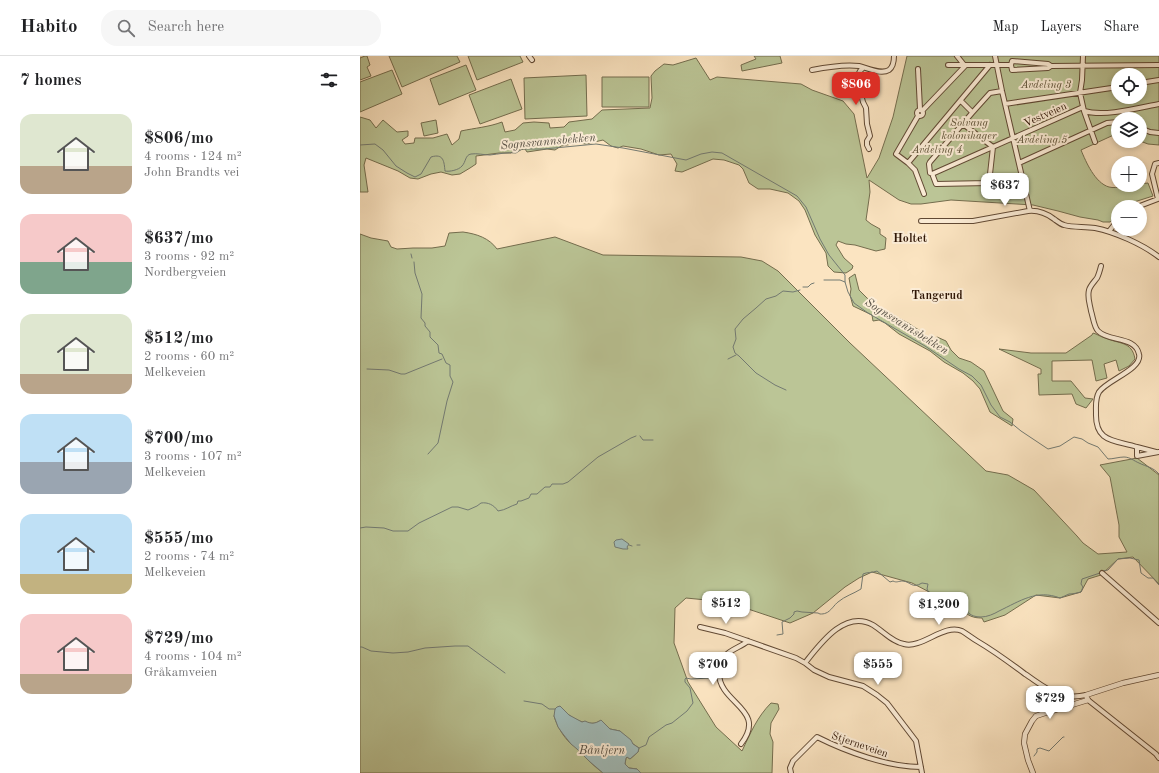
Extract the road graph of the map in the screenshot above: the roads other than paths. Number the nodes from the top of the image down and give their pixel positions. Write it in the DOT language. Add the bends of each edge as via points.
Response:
graph roads {
  1 [pos="894,56"];
  2 [pos="957,56"];
  3 [pos="964,56"];
  4 [pos="995,56"];
  5 [pos="1082,56"];
  6 [pos="961,61"];
  7 [pos="1011,61"];
  8 [pos="948,65"];
  9 [pos="990,65"];
  10 [pos="997,65"];
  11 [pos="1082,65"];
  12 [pos="965,66"];
  13 [pos="1051,66"];
  14 [pos="1159,66"];
  15 [pos="863,68"];
  16 [pos="918,69"];
  17 [pos="812,70"];
  18 [pos="1159,80"];
  19 [pos="1147,82"];
  20 [pos="1111,88"];
  21 [pos="1002,91"];
  22 [pos="1080,93"];
  23 [pos="961,101"];
  24 [pos="1005,104"];
  25 [pos="1159,104"];
  26 [pos="1084,109"];
  27 [pos="921,110"];
  28 [pos="972,114"];
  29 [pos="1111,123"];
  30 [pos="963,124"];
  31 [pos="1091,131"];
  32 [pos="1147,131"];
  33 [pos="1159,133"];
  34 [pos="1013,137"];
  35 [pos="1095,142"];
  36 [pos="993,147"];
  37 [pos="869,148"];
  38 [pos="908,163"];
  39 [pos="1019,163"];
  40 [pos="1159,163"];
  41 [pos="932,174"];
  42 [pos="924,194"];
  43 [pos="1159,199"];
  44 [pos="1147,203"];
  45 [pos="1030,211"];
  46 [pos="921,221"];
  47 [pos="1159,257"];
  48 [pos="1101,266"];
  49 [pos="1137,447"];
  50 [pos="1158,452"];
  51 [pos="1102,573"];
  52 [pos="1159,623"];
  53 [pos="700,627"];
  54 [pos="748,641"];
  55 [pos="805,663"];
  56 [pos="1159,675"];
  57 [pos="1087,697"];
  58 [pos="741,744"];
  59 [pos="1159,758"];
  60 [pos="921,767"];
  61 [pos="792,773"];
  62 [pos="922,773"];
  63 [pos="1033,773"];
  1 -- 15 [label="street" via="894,62 888,71"];
  2 -- 6 [label="street"];
  3 -- 6 [label="street"];
  4 -- 10 [label="street"];
  5 -- 11 [label="street"];
  6 -- 12 [label="street"];
  7 -- 10 [label="street"];
  7 -- 13 [label="street"];
  7 -- 13 [label="street" via="1012,70"];
  8 -- 12 [label="street"];
  9 -- 10 [label="street"];
  9 -- 12 [label="street"];
  9 -- 23 [label="street"];
  10 -- 21 [label="street"];
  11 -- 13 [label="street"];
  11 -- 14 [label="street"];
  11 -- 22 [label="street"];
  12 -- 27 [label="street"];
  15 -- 17 [label="street" via="843,66"];
  15 -- 37 [label="street" via="858,75 858,83 866,108"];
  16 -- 27 [label="street"];
  18 -- 19 [label="street"];
  20 -- 22 [label="street"];
  21 -- 24 [label="street"];
  21 -- 28 [label="street" via="990,93"];
  22 -- 24 [label="street"];
  22 -- 26 [label="street"];
  23 -- 28 [label="street"];
  23 -- 38 [label="street"];
  24 -- 34 [label="street"];
  25 -- 26 [label="street, Vestveien" via="1123,111 1092,113"];
  26 -- 31 [label="street"];
  26 -- 34 [label="street, Vestveien"];
  27 -- 38 [label="street" via="917,111 918,116 896,154"];
  28 -- 30 [label="street"];
  29 -- 31 [label="street"];
  30 -- 36 [label="street"];
  30 -- 41 [label="street" via="930,162"];
  31 -- 35 [label="street"];
  31 -- 39 [label="street"];
  32 -- 33 [label="street"];
  34 -- 36 [label="street, Vestveien"];
  34 -- 39 [label="street"];
  36 -- 41 [label="street, Vestveien"];
  36 -- 41 [label="street" via="989,183 936,184"];
  38 -- 42 [label="street" via="915,170"];
  39 -- 45 [label="street"];
  40 -- 43 [label="street" via="1155,164 1152,174"];
  43 -- 44 [label="street"];
  45 -- 46 [label="street" via="974,221"];
  45 -- 47 [label="street" via="1048,215 1066,226 1101,230 1146,248"];
  48 -- 49 [label="street" via="1089,289 1088,298 1094,322 1098,331 1134,346 1139,357 1136,365 1107,384 1100,392 1096,401 1096,426 1102,435 1109,439"];
  49 -- 50 [label="street"];
  49 -- 50 [label="street" via="1137,456"];
  51 -- 52 [label="street"];
  53 -- 54 [label="street"];
  54 -- 55 [label="street"];
  54 -- 58 [label="street" via="726,654 719,670 722,687 748,717 748,733"];
  55 -- 57 [label="street" via="829,634 851,622 870,624 904,645 920,642 949,630 960,630 1053,692"];
  55 -- 60 [label="street" via="829,677 863,686 887,703 916,741"];
  56 -- 57 [label="street" via="1123,683"];
  57 -- 59 [label="street"];
  57 -- 63 [label="street" via="1036,716 1032,721 1025,734 1024,743"];
  60 -- 61 [label="street, Stjerneveien" via="905,767 885,762 838,748 817,738 792,760"];
  60 -- 62 [label="street"];
}
